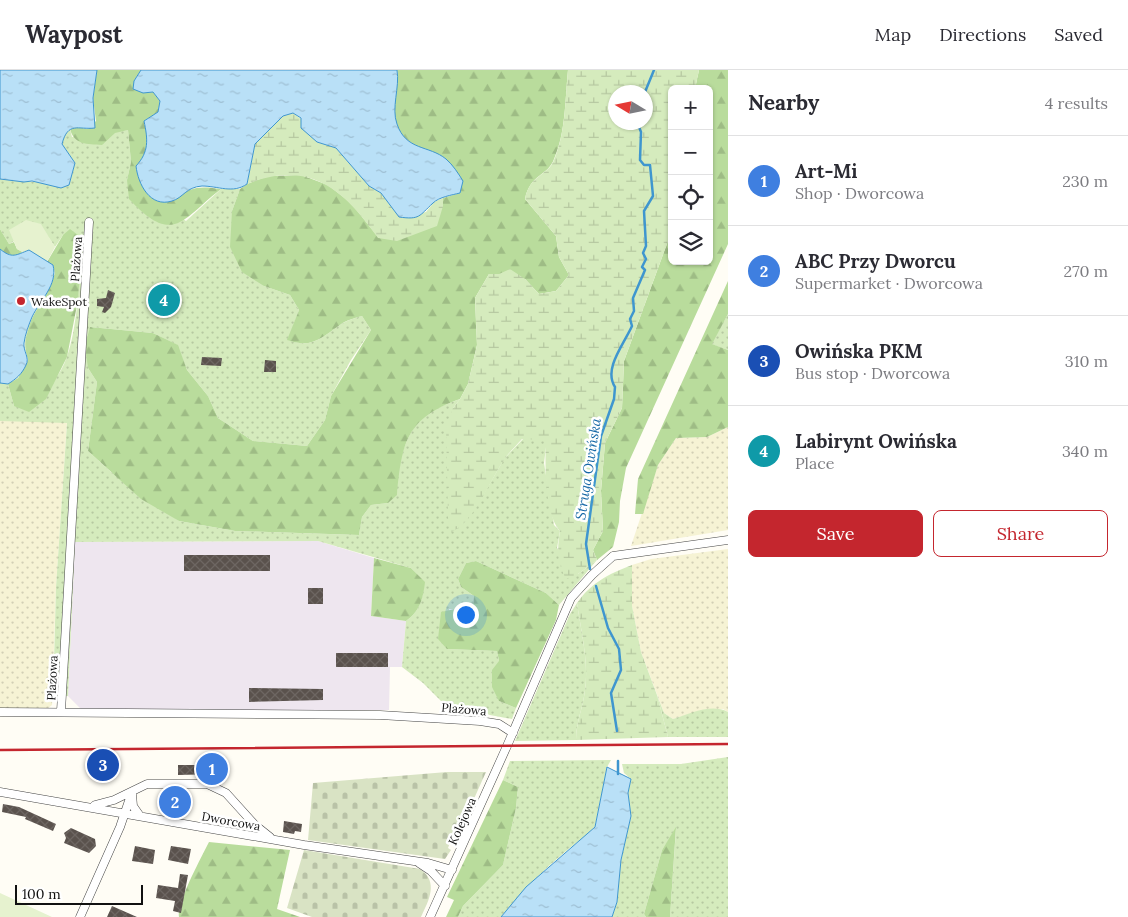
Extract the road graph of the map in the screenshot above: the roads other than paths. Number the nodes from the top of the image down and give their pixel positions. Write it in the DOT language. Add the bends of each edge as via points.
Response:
graph roads {
  1 [pos="90,222"];
  2 [pos="728,540"];
  3 [pos="0,712"];
  4 [pos="61,712"];
  5 [pos="513,733"];
  6 [pos="0,792"];
  7 [pos="132,792"];
  8 [pos="87,806"];
  9 [pos="125,814"];
  10 [pos="140,816"];
  11 [pos="251,821"];
  12 [pos="243,834"];
  13 [pos="274,840"];
  14 [pos="417,862"];
  15 [pos="452,870"];
  16 [pos="444,886"];
  17 [pos="80,917"];
  18 [pos="430,917"];
  1 -- 4 [label="street, Plażowa"];
  2 -- 5 [label="street, Kolejowa" via="614,556 592,575 571,598"];
  3 -- 4 [label="street"];
  4 -- 5 [label="street, Plażowa" via="418,716 494,723"];
  5 -- 15 [label="street, Kolejowa"];
  6 -- 8 [label="street, Dworcowa"];
  7 -- 8 [label="street, Dworcowa" via="110,802"];
  7 -- 9 [label="street"];
  7 -- 10 [label="street" via="134,806"];
  7 -- 11 [label="street, Dworcowa" via="153,783 207,784 226,793"];
  8 -- 9 [label="street, Dworcowa"];
  9 -- 10 [label="street, Dworcowa"];
  9 -- 17 [label="street"];
  10 -- 12 [label="street, Dworcowa"];
  11 -- 12 [label="street"];
  11 -- 13 [label="street, Dworcowa"];
  12 -- 13 [label="street, Dworcowa"];
  13 -- 14 [label="street, Dworcowa"];
  14 -- 15 [label="street, Dworcowa"];
  14 -- 16 [label="street, Dworcowa" via="431,871"];
  15 -- 16 [label="street, Kolejowa"];
  16 -- 18 [label="street, Kolejowa"];
}
